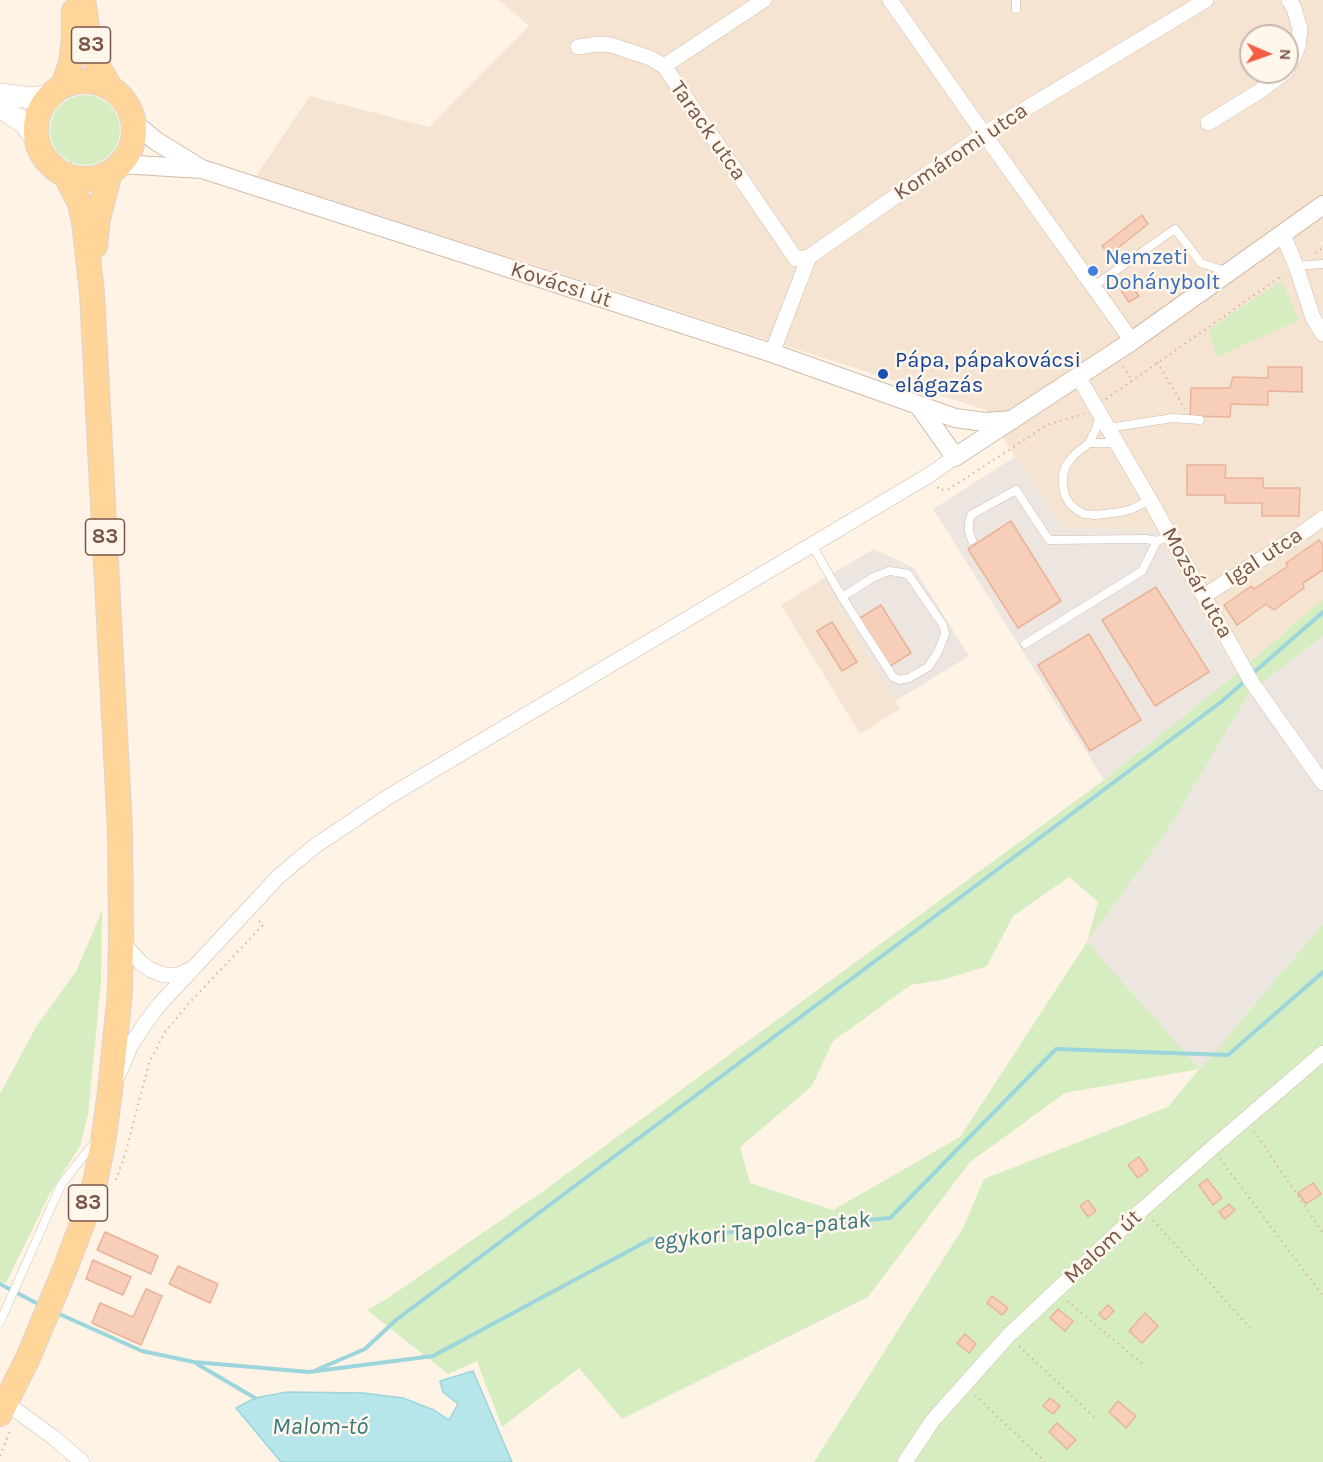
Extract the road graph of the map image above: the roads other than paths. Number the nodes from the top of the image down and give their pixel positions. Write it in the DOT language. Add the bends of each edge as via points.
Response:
graph roads {
  1 [pos="75,0"];
  2 [pos="83,0"];
  3 [pos="764,0"];
  4 [pos="891,0"];
  5 [pos="1206,0"];
  6 [pos="1289,0"];
  7 [pos="1299,24"];
  8 [pos="579,47"];
  9 [pos="664,66"];
  10 [pos="1269,84"];
  11 [pos="110,87"];
  12 [pos="57,91"];
  13 [pos="0,94"];
  14 [pos="0,107"];
  15 [pos="133,122"];
  16 [pos="1208,123"];
  17 [pos="984,134"];
  18 [pos="38,141"];
  19 [pos="115,168"];
  20 [pos="202,169"];
  21 [pos="65,174"];
  22 [pos="1323,205"];
  23 [pos="1283,235"];
  24 [pos="808,256"];
  25 [pos="1323,264"];
  26 [pos="1296,266"];
  27 [pos="1230,273"];
  28 [pos="1092,286"];
  29 [pos="92,293"];
  30 [pos="1323,334"];
  31 [pos="1132,341"];
  32 [pos="772,353"];
  33 [pos="1079,378"];
  34 [pos="919,406"];
  35 [pos="1102,416"];
  36 [pos="955,418"];
  37 [pos="1012,420"];
  38 [pos="1200,420"];
  39 [pos="1089,443"];
  40 [pos="1117,443"];
  41 [pos="961,453"];
  42 [pos="1150,500"];
  43 [pos="1323,518"];
  44 [pos="1164,538"];
  45 [pos="972,540"];
  46 [pos="812,545"];
  47 [pos="1204,596"];
  48 [pos="842,597"];
  49 [pos="1025,644"];
  50 [pos="1323,783"];
  51 [pos="122,941"];
  52 [pos="196,966"];
  53 [pos="1323,1053"];
  54 [pos="110,1092"];
  55 [pos="104,1135"];
  56 [pos="0,1322"];
  57 [pos="3,1408"];
  58 [pos="82,1462"];
  59 [pos="905,1462"];
  1 -- 12 [label="main road, 83" via="71,63"];
  2 -- 11 [label="main road, 83" via="89,39"];
  3 -- 9 [label="street"];
  4 -- 17 [label="street"];
  5 -- 17 [label="street, Komáromi utca"];
  6 -- 7 [label="street"];
  8 -- 9 [label="street, Tarack utca" via="611,45"];
  9 -- 24 [label="street, Tarack utca" via="796,259"];
  10 -- 16 [label="street"];
  11 -- 12 [label="main road, 83" via="82,81"];
  11 -- 15 [label="main road, 83" via="128,106"];
  12 -- 13 [label="main road" via="31,98"];
  12 -- 18 [label="main road, 83" via="38,116"];
  14 -- 18 [label="main road" via="25,124"];
  15 -- 19 [label="main road, 83" via="132,145"];
  15 -- 20 [label="street, Kovácsi út"];
  17 -- 24 [label="street, Komáromi utca"];
  17 -- 28 [label="street"];
  18 -- 21 [label="main road, 83" via="52,166"];
  19 -- 20 [label="street, Kovácsi út"];
  19 -- 21 [label="main road" via="88,179"];
  19 -- 29 [label="main road, 83" via="98,219"];
  20 -- 32 [label="street, Kovácsi út"];
  21 -- 29 [label="main road, 83" via="80,203"];
  22 -- 23 [label="street"];
  23 -- 26 [label="street"];
  23 -- 27 [label="street"];
  24 -- 32 [label="street"];
  25 -- 26 [label="lane"];
  26 -- 30 [label="street" via="1313,318"];
  27 -- 28 [label="lane" via="1201,262 1175,229"];
  27 -- 31 [label="street"];
  28 -- 31 [label="street"];
  29 -- 51 [label="main road, 83" via="120,831"];
  31 -- 33 [label="street"];
  32 -- 34 [label="street, Kovácsi út"];
  33 -- 35 [label="street, Mozsár utca"];
  33 -- 37 [label="street"];
  34 -- 36 [label="street, Kovácsi út"];
  34 -- 41 [label="street"];
  35 -- 38 [label="lane"];
  35 -- 39 [label="lane"];
  35 -- 40 [label="street, Mozsár utca"];
  36 -- 37 [label="street, Kovácsi út"];
  36 -- 41 [label="street" via="967,434"];
  37 -- 41 [label="street"];
  39 -- 40 [label="lane"];
  39 -- 42 [label="lane" via="1066,465 1065,495 1070,504 1084,514 1107,515"];
  40 -- 42 [label="street, Mozsár utca"];
  41 -- 46 [label="street"];
  42 -- 44 [label="street, Mozsár utca"];
  43 -- 47 [label="street, Igal utca"];
  44 -- 45 [label="lane" via="1049,540 1016,490 971,515"];
  44 -- 47 [label="street, Mozsár utca"];
  44 -- 49 [label="lane" via="1142,571"];
  46 -- 48 [label="lane"];
  46 -- 52 [label="street" via="388,797 315,846 279,876"];
  47 -- 50 [label="street, Mozsár utca" via="1248,675"];
  48 -- 48 [label="lane" via="884,573 908,574 945,634 928,667 909,678 893,677"];
  51 -- 52 [label="street" via="141,963 164,975 179,975"];
  51 -- 54 [label="main road, 83"];
  52 -- 54 [label="street" via="144,1025"];
  53 -- 59 [label="street, Malom út" via="1143,1209 1008,1336 933,1420"];
  54 -- 55 [label="main road, 83"];
  55 -- 56 [label="lane" via="61,1185"];
  55 -- 57 [label="main road, 83" via="95,1182 75,1246"];
  57 -- 58 [label="street" via="53,1437"];
}
